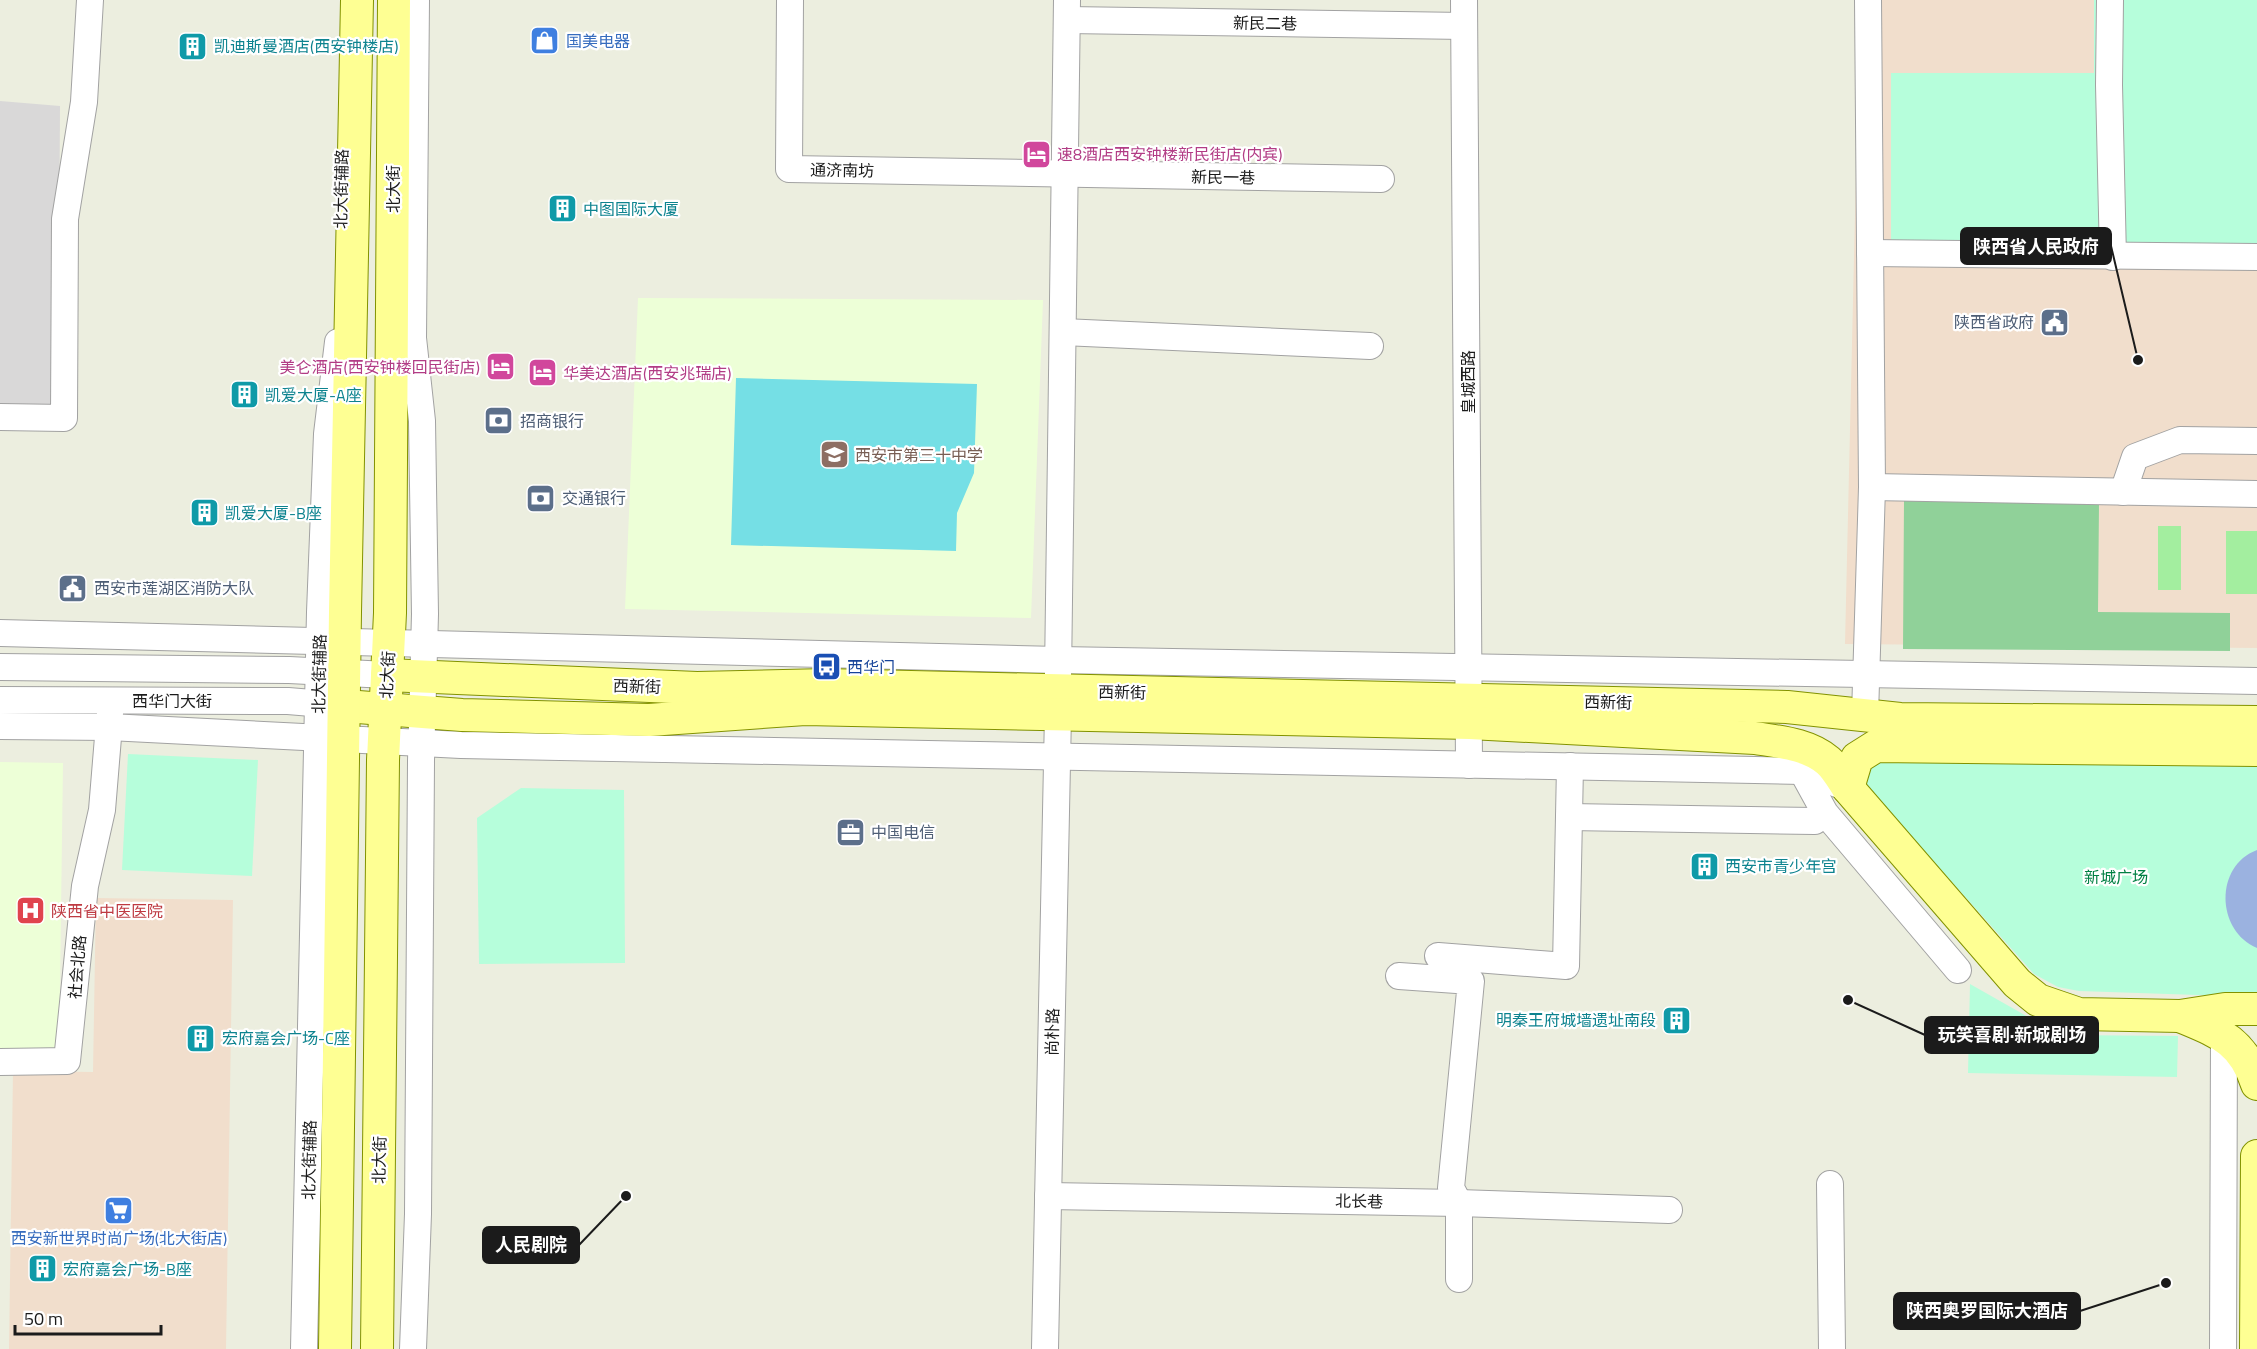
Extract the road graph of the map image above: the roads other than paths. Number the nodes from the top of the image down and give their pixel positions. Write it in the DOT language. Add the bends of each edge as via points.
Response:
graph roads {
  1 [pos="90,0"];
  2 [pos="343,0"];
  3 [pos="357,0"];
  4 [pos="394,0"];
  5 [pos="416,0"];
  6 [pos="789,0"];
  7 [pos="1464,0"];
  8 [pos="1868,0"];
  9 [pos="2110,0"];
  10 [pos="1067,10"];
  11 [pos="1464,26"];
  12 [pos="1065,174"];
  13 [pos="1381,179"];
  14 [pos="1870,253"];
  15 [pos="2113,257"];
  16 [pos="2257,258"];
  17 [pos="1063,332"];
  18 [pos="1370,346"];
  19 [pos="0,417"];
  20 [pos="2257,441"];
  21 [pos="1872,487"];
  22 [pos="2123,492"];
  23 [pos="2257,494"];
  24 [pos="0,633"];
  25 [pos="332,641"];
  26 [pos="388,642"];
  27 [pos="424,644"];
  28 [pos="1059,660"];
  29 [pos="1470,666"];
  30 [pos="0,667"];
  31 [pos="332,672"];
  32 [pos="387,675"];
  33 [pos="1867,675"];
  34 [pos="423,678"];
  35 [pos="2257,681"];
  36 [pos="0,700"];
  37 [pos="111,701"];
  38 [pos="1058,702"];
  39 [pos="332,704"];
  40 [pos="1787,706"];
  41 [pos="385,708"];
  42 [pos="422,711"];
  43 [pos="1470,711"];
  44 [pos="1865,715"];
  45 [pos="2257,722"];
  46 [pos="0,726"];
  47 [pos="109,727"];
  48 [pos="1897,732"];
  49 [pos="332,738"];
  50 [pos="384,741"];
  51 [pos="421,743"];
  52 [pos="2257,750"];
  53 [pos="1057,756"];
  54 [pos="1469,765"];
  55 [pos="1570,766"];
  56 [pos="1802,771"];
  57 [pos="1848,788"];
  58 [pos="1569,817"];
  59 [pos="1815,821"];
  60 [pos="1438,956"];
  61 [pos="1958,970"];
  62 [pos="1399,976"];
  63 [pos="2257,1009"];
  64 [pos="2180,1016"];
  65 [pos="2224,1035"];
  66 [pos="0,1062"];
  67 [pos="2257,1084"];
  68 [pos="2257,1156"];
  69 [pos="1830,1184"];
  70 [pos="1048,1196"];
  71 [pos="1460,1203"];
  72 [pos="1669,1210"];
  73 [pos="1460,1279"];
  74 [pos="304,1349"];
  75 [pos="335,1349"];
  76 [pos="377,1349"];
  77 [pos="413,1349"];
  78 [pos="1045,1349"];
  79 [pos="1832,1349"];
  80 [pos="2223,1349"];
  81 [pos="2256,1349"];
  1 -- 19 [label="street" via="84,102 65,219 64,418"];
  2 -- 25 [label="street, 北大街辅路" via="339,321 327,434"];
  3 -- 25 [label="main road"];
  4 -- 26 [label="main road, 北大街"];
  5 -- 27 [label="street" via="413,338 422,421"];
  6 -- 12 [label="street, 通济南坊" via="789,169"];
  7 -- 11 [label="street, 皇城西路"];
  8 -- 14 [label="street"];
  9 -- 15 [label="street"];
  10 -- 11 [label="street, 新民二巷"];
  10 -- 12 [label="street, 尚朴路"];
  11 -- 29 [label="street, 皇城西路"];
  12 -- 13 [label="street, 新民一巷"];
  12 -- 17 [label="street, 尚朴路"];
  14 -- 15 [label="street"];
  14 -- 21 [label="street"];
  15 -- 16 [label="street"];
  17 -- 18 [label="street"];
  17 -- 28 [label="street, 尚朴路"];
  20 -- 22 [label="street" via="2180,440 2150,451 2135,457"];
  21 -- 22 [label="street"];
  21 -- 33 [label="street"];
  22 -- 23 [label="street"];
  24 -- 25 [label="street"];
  25 -- 26 [label="street"];
  25 -- 31 [label="main road"];
  26 -- 27 [label="street"];
  26 -- 32 [label="main road, 北大街"];
  27 -- 28 [label="street"];
  27 -- 34 [label="street"];
  28 -- 29 [label="street"];
  28 -- 38 [label="street, 尚朴路"];
  29 -- 33 [label="street"];
  29 -- 43 [label="street, 皇城西路"];
  30 -- 31 [label="street, 西华门大街"];
  31 -- 32 [label="street, 西新街"];
  31 -- 39 [label="main road"];
  32 -- 34 [label="main road, 西新街"];
  32 -- 41 [label="main road, 北大街"];
  33 -- 35 [label="street"];
  33 -- 44 [label="street"];
  34 -- 38 [label="main road, 西新街" via="697,688 826,686"];
  34 -- 42 [label="street"];
  36 -- 37 [label="street, 西华门大街"];
  37 -- 39 [label="street, 西华门大街"];
  37 -- 47 [label="street, 社会北路"];
  38 -- 42 [label="main road, 西新街" via="804,709 649,720"];
  38 -- 43 [label="main road, 西新街"];
  38 -- 53 [label="street, 尚朴路"];
  39 -- 41 [label="main road, 西新街"];
  39 -- 49 [label="main road"];
  40 -- 43 [label="main road, 西新街"];
  40 -- 44 [label="main road, 西新街"];
  40 -- 48 [label="main road"];
  41 -- 42 [label="main road, 西新街"];
  41 -- 50 [label="main road, 北大街"];
  42 -- 51 [label="street"];
  43 -- 54 [label="street, 皇城西路"];
  43 -- 57 [label="main road, 西新街" via="1788,743 1829,761"];
  44 -- 48 [label="main road, 西新街"];
  45 -- 48 [label="main road"];
  46 -- 47 [label="street"];
  47 -- 49 [label="street"];
  47 -- 66 [label="street, 社会北路" via="102,810 85,886 67,1061"];
  48 -- 52 [label="main road"];
  48 -- 57 [label="main road" via="1860,754"];
  49 -- 50 [label="street"];
  49 -- 74 [label="street, 北大街辅路"];
  49 -- 75 [label="main road"];
  50 -- 51 [label="street"];
  50 -- 76 [label="main road, 北大街"];
  51 -- 53 [label="street"];
  51 -- 77 [label="street" via="418,1214"];
  53 -- 54 [label="street"];
  53 -- 70 [label="street, 尚朴路"];
  54 -- 55 [label="street"];
  55 -- 56 [label="street"];
  55 -- 58 [label="street"];
  56 -- 57 [label="street"];
  56 -- 61 [label="street" via="1825,813"];
  57 -- 64 [label="main road, 西新街" via="2017,983 2038,1000 2079,1014"];
  58 -- 59 [label="street"];
  58 -- 60 [label="street" via="1566,966"];
  62 -- 71 [label="street" via="1471,981 1451,1188"];
  63 -- 64 [label="main road"];
  64 -- 65 [label="main road"];
  65 -- 67 [label="main road" via="2246,1060"];
  65 -- 80 [label="street"];
  68 -- 81 [label="main road"];
  69 -- 79 [label="street"];
  70 -- 71 [label="street, 北长巷"];
  70 -- 78 [label="street, 尚朴路"];
  71 -- 72 [label="street, 北长巷"];
  71 -- 73 [label="street"];
}
